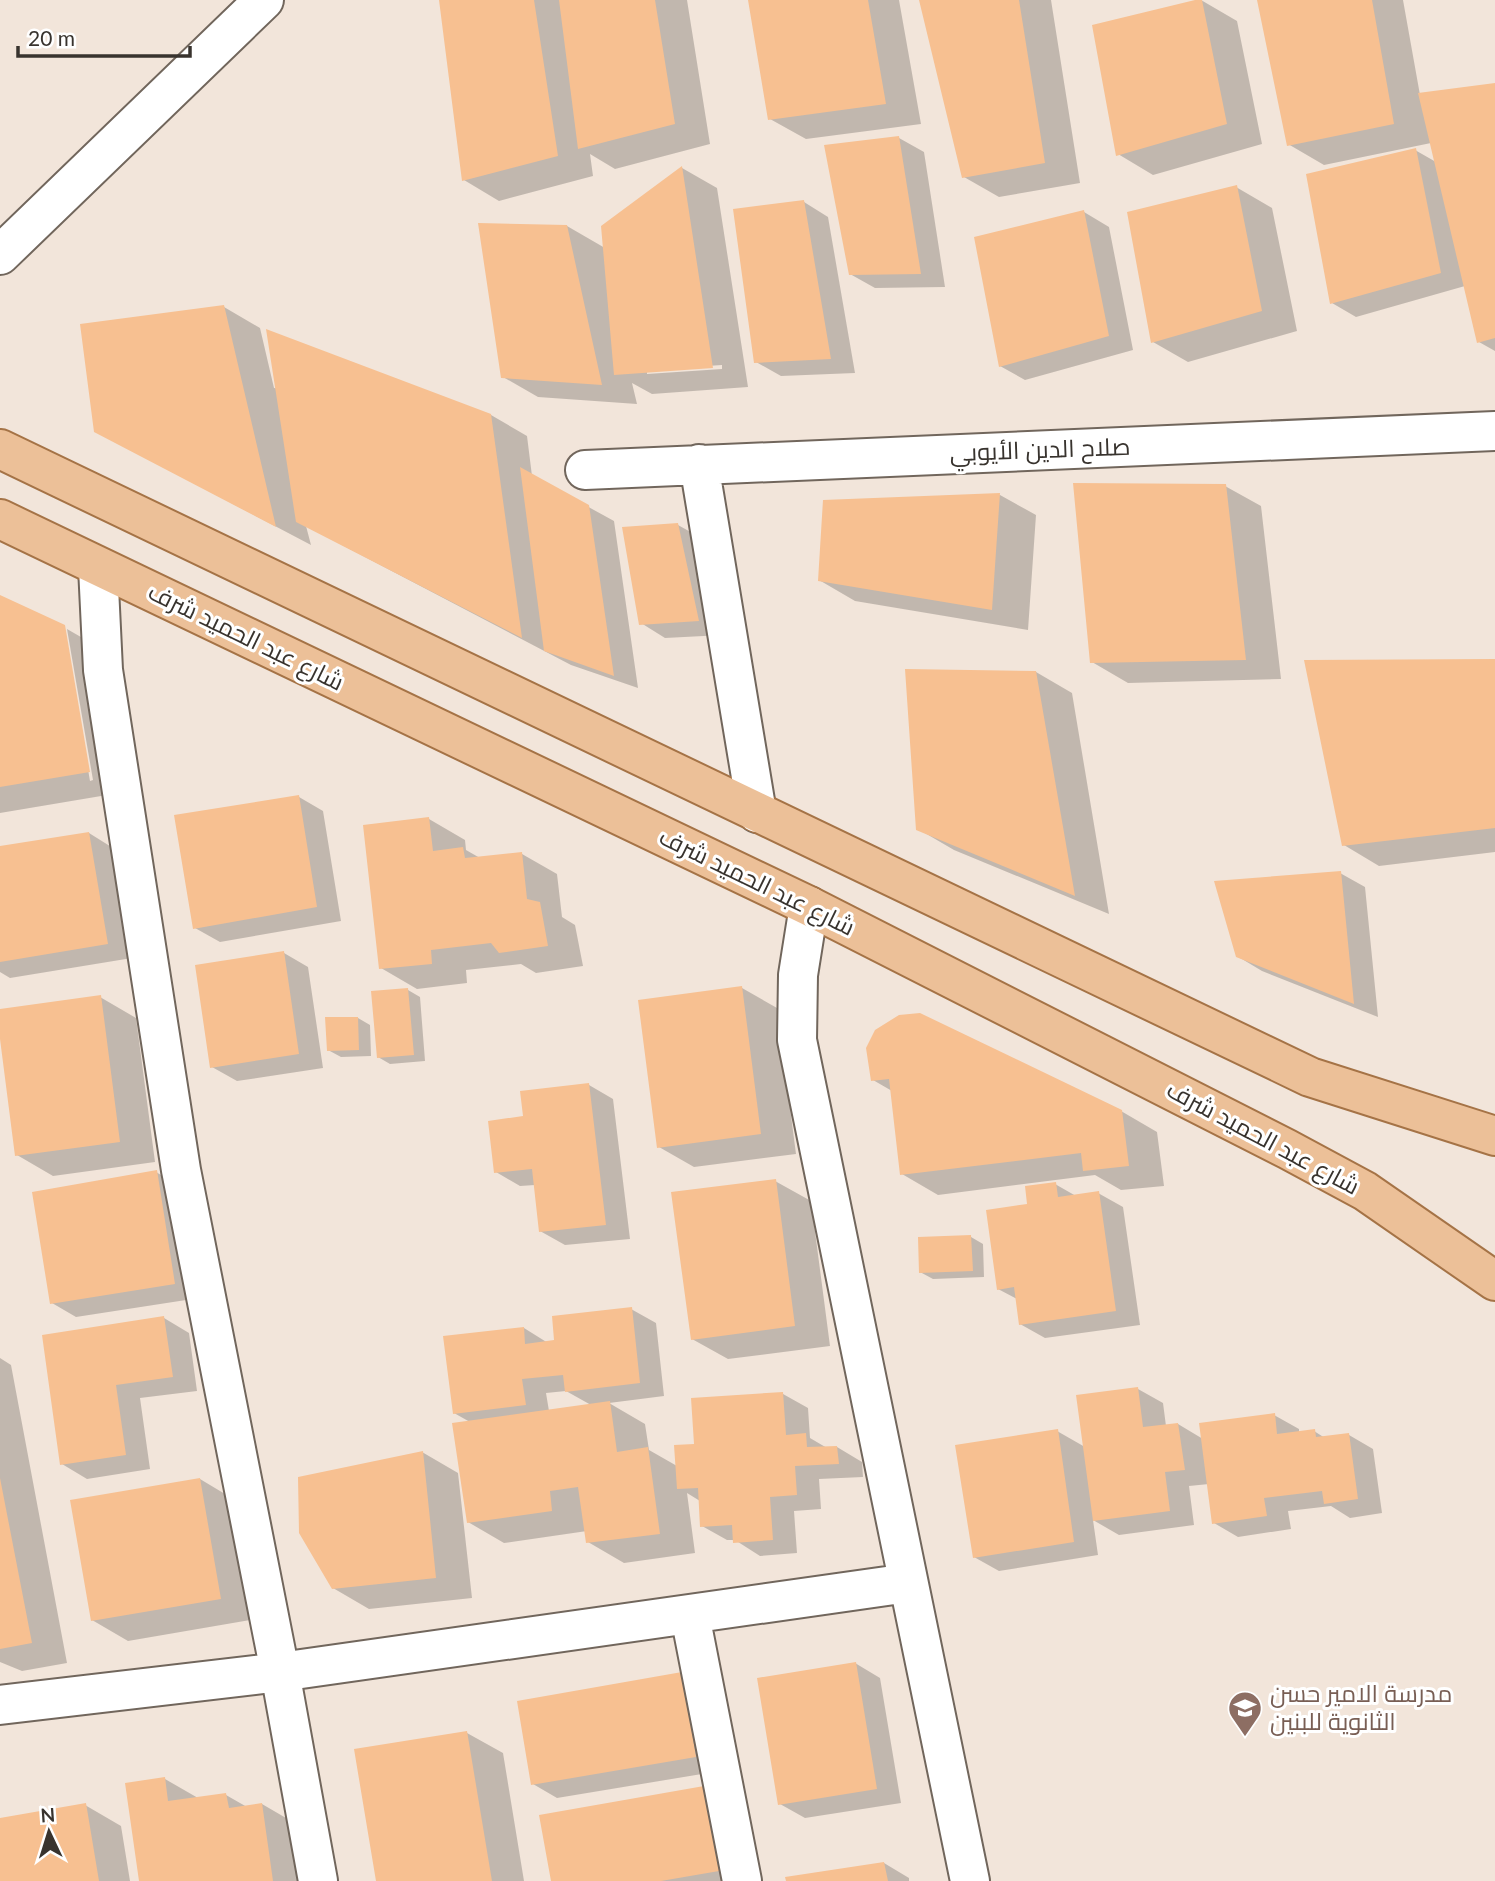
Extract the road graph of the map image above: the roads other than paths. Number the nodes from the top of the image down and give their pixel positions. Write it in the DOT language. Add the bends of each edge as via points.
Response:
graph roads {
  1 [pos="264,0"];
  2 [pos="0,255"];
  3 [pos="1495,431"];
  4 [pos="0,449"];
  5 [pos="699,464"];
  6 [pos="585,470"];
  7 [pos="0,519"];
  8 [pos="98,567"];
  9 [pos="757,813"];
  10 [pos="809,906"];
  11 [pos="1495,1136"];
  12 [pos="1495,1281"];
  13 [pos="908,1583"];
  14 [pos="690,1615"];
  15 [pos="280,1672"];
  16 [pos="0,1705"];
  17 [pos="318,1881"];
  18 [pos="742,1881"];
  19 [pos="970,1881"];
  1 -- 2 [label="street"];
  3 -- 5 [label="street, صلاح الدين الأيوبي"];
  4 -- 9 [label="main road"];
  5 -- 6 [label="street, صلاح الدين الأيوبي"];
  5 -- 9 [label="street"];
  7 -- 8 [label="main road, شارع عبد الحميد شرف"];
  8 -- 10 [label="main road, شارع عبد الحميد شرف"];
  8 -- 15 [label="street" via="103,670 179,1156"];
  9 -- 11 [label="main road" via="1310,1077"];
  10 -- 12 [label="main road, شارع عبد الحميد شرف" via="1365,1191"];
  10 -- 13 [label="street" via="798,975 797,1040"];
  13 -- 14 [label="street"];
  13 -- 19 [label="street"];
  14 -- 15 [label="street"];
  14 -- 18 [label="street"];
  15 -- 16 [label="street"];
  15 -- 17 [label="street"];
}
